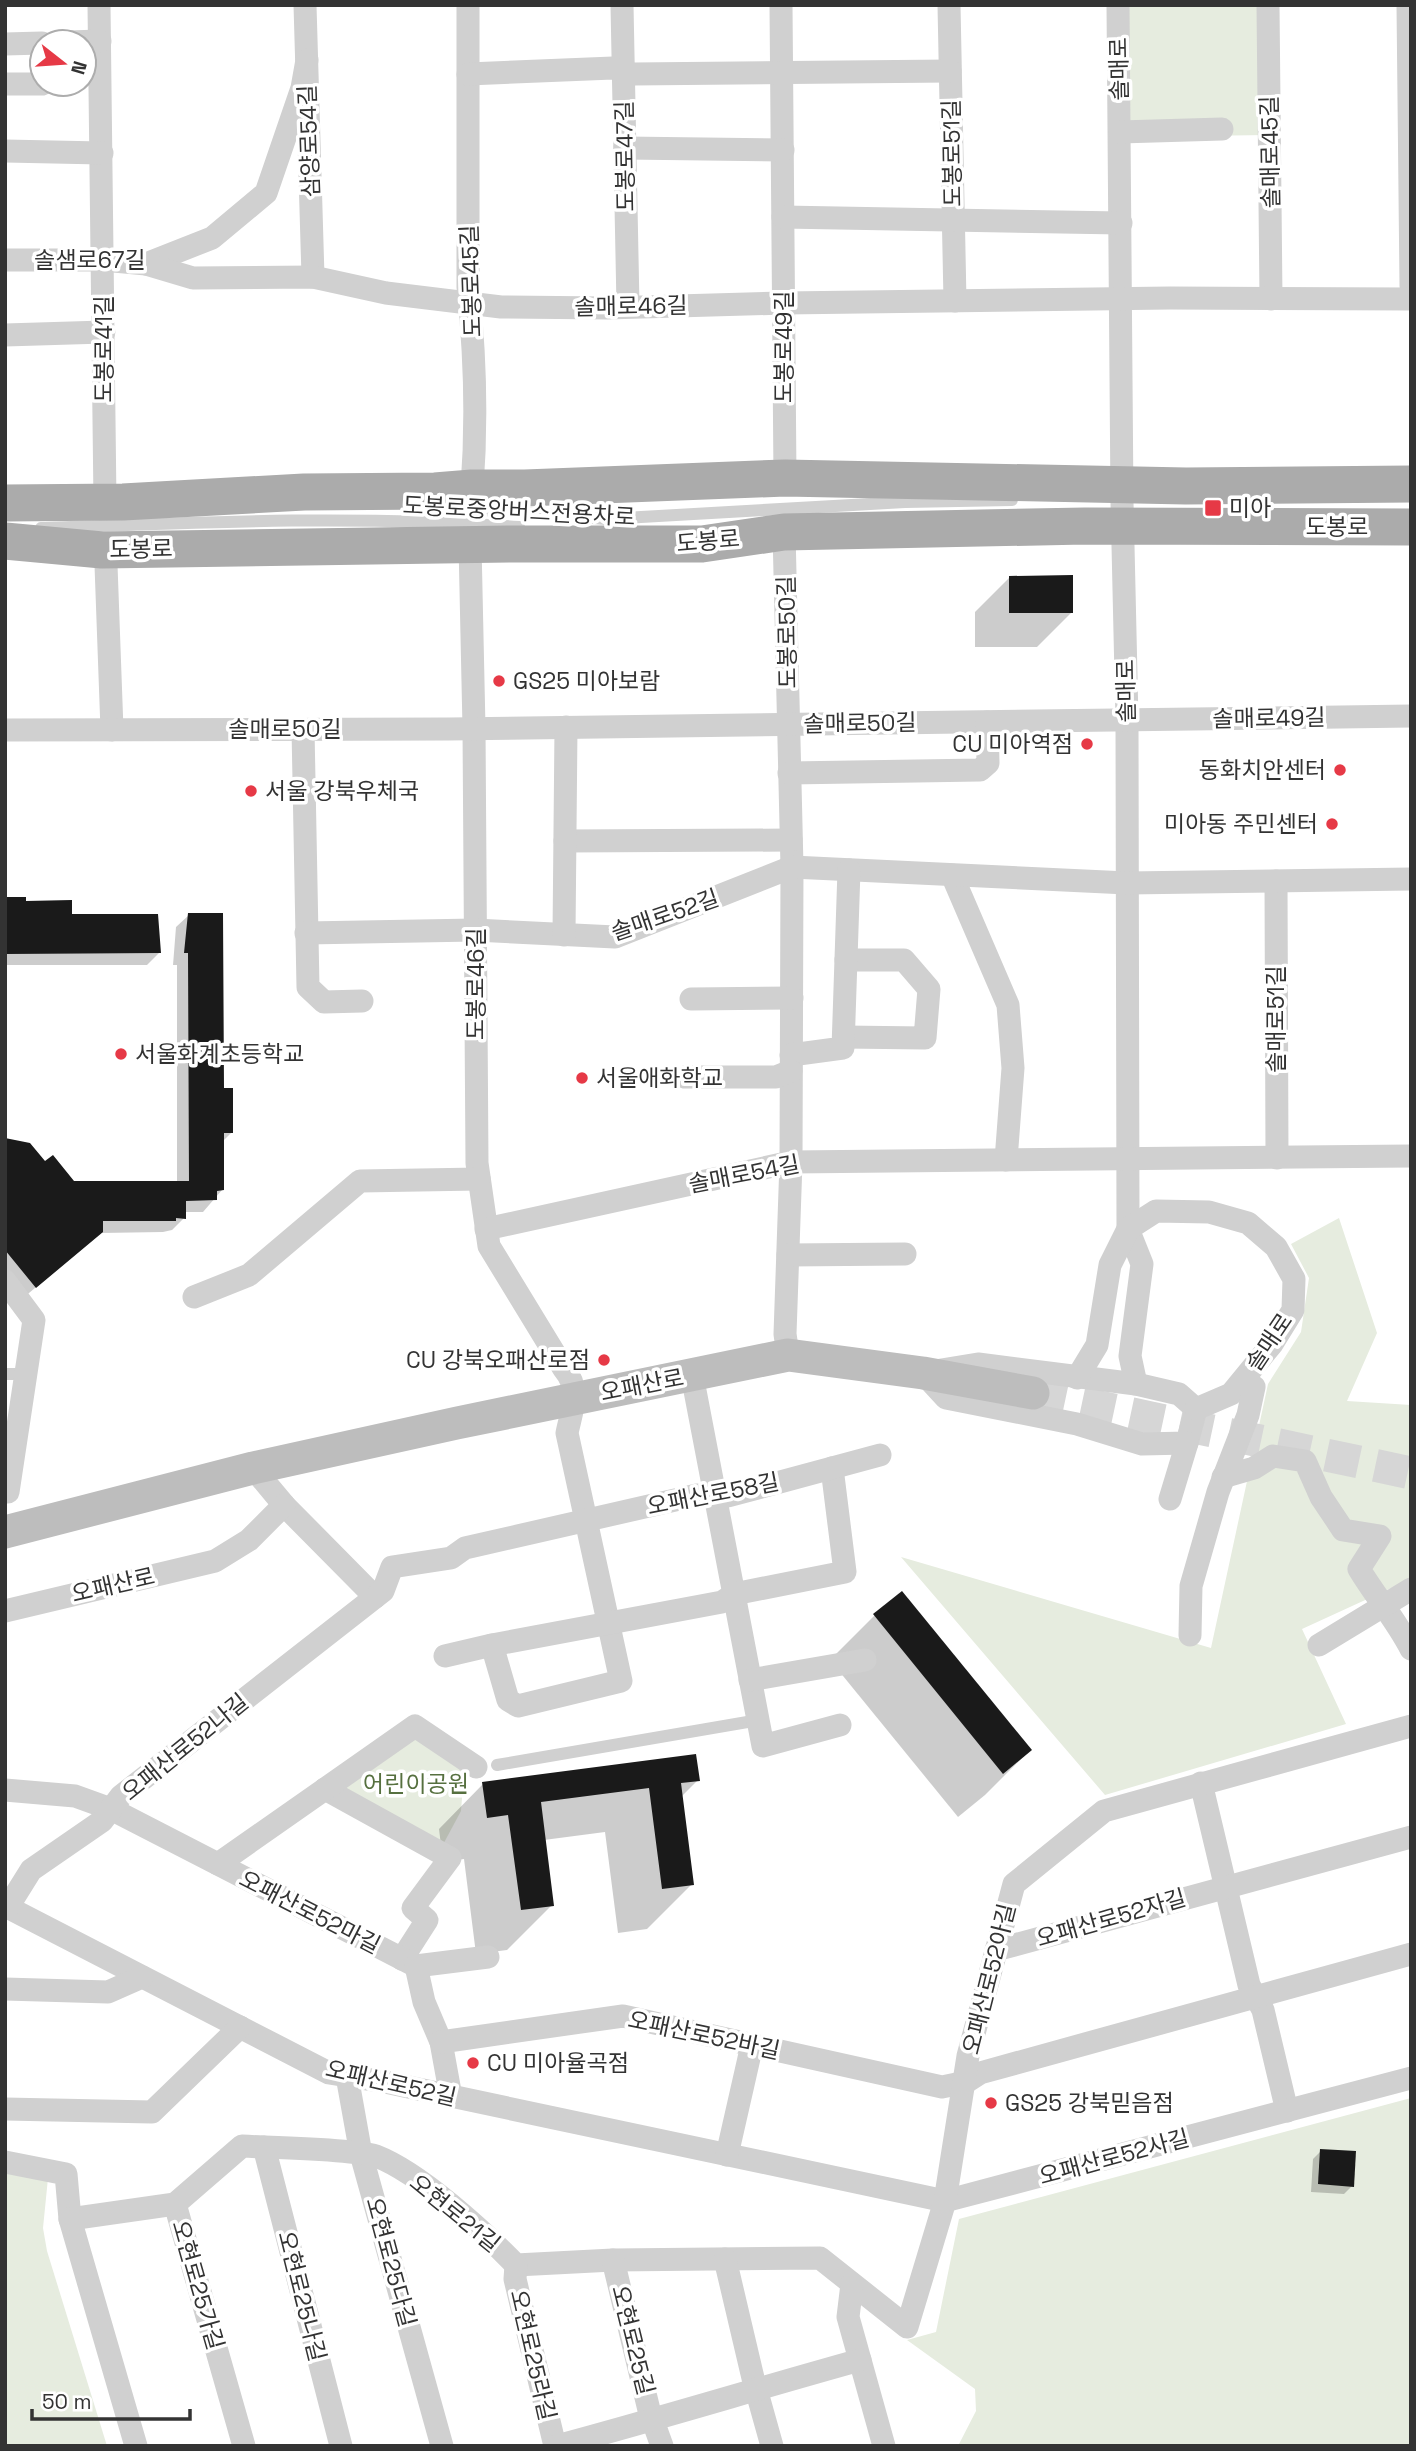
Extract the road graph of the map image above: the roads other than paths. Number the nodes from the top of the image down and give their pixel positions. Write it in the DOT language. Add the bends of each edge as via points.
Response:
graph roads {
  1 [pos="99,5"];
  2 [pos="304,5"];
  3 [pos="468,5"];
  4 [pos="622,5"];
  5 [pos="781,5"];
  6 [pos="949,5"];
  7 [pos="1118,5"];
  8 [pos="1268,5"];
  9 [pos="1408,5"];
  10 [pos="100,41"];
  11 [pos="28,43"];
  12 [pos="5,44"];
  13 [pos="98,52"];
  14 [pos="307,60"];
  15 [pos="1410,69"];
  16 [pos="624,71"];
  17 [pos="950,71"];
  18 [pos="783,73"];
  19 [pos="468,74"];
  20 [pos="28,83"];
  21 [pos="5,84"];
  22 [pos="94,98"];
  23 [pos="1222,129"];
  24 [pos="1120,132"];
  25 [pos="625,148"];
  26 [pos="5,150"];
  27 [pos="783,150"];
  28 [pos="102,153"];
  29 [pos="783,216"];
  30 [pos="953,222"];
  31 [pos="1121,223"];
  32 [pos="5,260"];
  33 [pos="103,260"];
  34 [pos="146,264"];
  35 [pos="313,277"];
  36 [pos="1411,286"];
  37 [pos="1271,299"];
  38 [pos="1411,299"];
  39 [pos="1121,300"];
  40 [pos="955,301"];
  41 [pos="783,303"];
  42 [pos="470,304"];
  43 [pos="628,306"];
  44 [pos="104,332"];
  45 [pos="5,335"];
  46 [pos="785,478"];
  47 [pos="1396,484"];
  48 [pos="1186,486"];
  49 [pos="472,488"];
  50 [pos="1088,497"];
  51 [pos="1262,499"];
  52 [pos="1027,500"];
  53 [pos="1321,500"];
  54 [pos="104,502"];
  55 [pos="330,505"];
  56 [pos="378,505"];
  57 [pos="1122,505"];
  58 [pos="430,507"];
  59 [pos="268,508"];
  60 [pos="1017,511"];
  61 [pos="1411,514"];
  62 [pos="921,515"];
  63 [pos="893,516"];
  64 [pos="13,524"];
  65 [pos="731,526"];
  66 [pos="1411,527"];
  67 [pos="535,528"];
  68 [pos="556,531"];
  69 [pos="664,531"];
  70 [pos="784,532"];
  71 [pos="470,544"];
  72 [pos="102,550"];
  73 [pos="1411,716"];
  74 [pos="1127,720"];
  75 [pos="987,722"];
  76 [pos="788,724"];
  77 [pos="566,727"];
  78 [pos="474,728"];
  79 [pos="303,729"];
  80 [pos="5,730"];
  81 [pos="112,730"];
  82 [pos="789,773"];
  83 [pos="791,840"];
  84 [pos="565,841"];
  85 [pos="792,867"];
  86 [pos="849,870"];
  87 [pos="952,875"];
  88 [pos="1411,879"];
  89 [pos="1276,881"];
  90 [pos="1127,883"];
  91 [pos="475,930"];
  92 [pos="306,933"];
  93 [pos="564,935"];
  94 [pos="846,960"];
  95 [pos="792,998"];
  96 [pos="691,999"];
  97 [pos="362,1001"];
  98 [pos="844,1037"];
  99 [pos="791,1063"];
  100 [pos="685,1077"];
  101 [pos="1411,1156"];
  102 [pos="1277,1158"];
  103 [pos="1127,1159"];
  104 [pos="1006,1160"];
  105 [pos="791,1162"];
  106 [pos="479,1179"];
  107 [pos="1128,1229"];
  108 [pos="486,1230"];
  109 [pos="905,1254"];
  110 [pos="788,1255"];
  111 [pos="6,1284"];
  112 [pos="194,1297"];
  113 [pos="788,1355"];
  114 [pos="923,1373"];
  115 [pos="15,1374"];
  116 [pos="692,1375"];
  117 [pos="1077,1378"];
  118 [pos="1244,1380"];
  119 [pos="1136,1384"];
  120 [pos="1033,1393"];
  121 [pos="574,1399"];
  122 [pos="1196,1409"];
  123 [pos="1188,1443"];
  124 [pos="880,1455"];
  125 [pos="253,1468"];
  126 [pos="832,1468"];
  127 [pos="1223,1477"];
  128 [pos="5,1492"];
  129 [pos="715,1495"];
  130 [pos="1170,1499"];
  131 [pos="284,1505"];
  132 [pos="586,1520"];
  133 [pos="5,1532"];
  134 [pos="1411,1589"];
  135 [pos="734,1594"];
  136 [pos="375,1597"];
  137 [pos="1382,1605"];
  138 [pos="5,1611"];
  139 [pos="609,1624"];
  140 [pos="1190,1635"];
  141 [pos="492,1645"];
  142 [pos="1320,1645"];
  143 [pos="1411,1649"];
  144 [pos="445,1656"];
  145 [pos="864,1660"];
  146 [pos="750,1680"];
  147 [pos="759,1720"];
  148 [pos="840,1725"];
  149 [pos="1411,1726"];
  150 [pos="486,1766"];
  151 [pos="1201,1783"];
  152 [pos="325,1789"];
  153 [pos="5,1790"];
  154 [pos="111,1809"];
  155 [pos="1411,1837"];
  156 [pos="218,1864"];
  157 [pos="1226,1886"];
  158 [pos="6,1906"];
  159 [pos="996,1950"];
  160 [pos="1411,1954"];
  161 [pos="488,1957"];
  162 [pos="409,1962"];
  163 [pos="142,1977"];
  164 [pos="5,1989"];
  165 [pos="1256,1998"];
  166 [pos="240,2027"];
  167 [pos="440,2042"];
  168 [pos="752,2045"];
  169 [pos="347,2076"];
  170 [pos="1411,2078"];
  171 [pos="966,2082"];
  172 [pos="451,2097"];
  173 [pos="5,2109"];
  174 [pos="1287,2111"];
  175 [pos="264,2147"];
  176 [pos="361,2154"];
  177 [pos="727,2155"];
  178 [pos="5,2162"];
  179 [pos="945,2201"];
  180 [pos="175,2204"];
  181 [pos="71,2219"];
  182 [pos="725,2259"];
  183 [pos="613,2260"];
  184 [pos="516,2265"];
  185 [pos="852,2284"];
  186 [pos="860,2360"];
  187 [pos="755,2388"];
  188 [pos="654,2420"];
  189 [pos="136,2446"];
  190 [pos="244,2446"];
  191 [pos="341,2446"];
  192 [pos="442,2446"];
  193 [pos="556,2446"];
  194 [pos="663,2446"];
  195 [pos="772,2446"];
  196 [pos="884,2446"];
  1 -- 10 [label="street, 도봉로41길"];
  2 -- 14 [label="street, 삼양로54길"];
  3 -- 19 [label="street, 도봉로45길"];
  4 -- 16 [label="street, 도봉로47길"];
  5 -- 18 [label="street, 도봉로49길"];
  6 -- 17 [label="street, 도봉로51길"];
  7 -- 24 [label="street, 솔매로"];
  8 -- 37 [label="street, 솔매로45길"];
  9 -- 15 [label="street"];
  10 -- 13 [label="street, 도봉로41길"];
  11 -- 12 [label="street"];
  14 -- 34 [label="street, 솔샘로67길" via="266,193 212,238"];
  14 -- 35 [label="street, 삼양로54길"];
  15 -- 36 [label="street"];
  16 -- 18 [label="street"];
  16 -- 19 [label="street"];
  16 -- 25 [label="street, 도봉로47길"];
  17 -- 18 [label="street"];
  17 -- 30 [label="street, 도봉로51길"];
  18 -- 27 [label="street, 도봉로49길"];
  19 -- 42 [label="street, 도봉로45길"];
  20 -- 21 [label="street"];
  22 -- 28 [label="street, 도봉로41길"];
  23 -- 24 [label="street, 솔매로"];
  24 -- 31 [label="street, 솔매로"];
  25 -- 27 [label="street"];
  25 -- 43 [label="street, 도봉로47길"];
  26 -- 28 [label="street"];
  27 -- 29 [label="street, 도봉로49길"];
  28 -- 33 [label="street, 도봉로41길"];
  29 -- 30 [label="street"];
  29 -- 41 [label="street, 도봉로49길"];
  30 -- 31 [label="street"];
  30 -- 40 [label="street, 도봉로51길"];
  31 -- 39 [label="street, 솔매로"];
  32 -- 33 [label="street, 솔샘로67길"];
  33 -- 34 [label="street, 솔샘로67길"];
  33 -- 44 [label="street, 도봉로41길"];
  34 -- 35 [label="street, 솔매로46길" via="192,278"];
  35 -- 42 [label="street, 솔매로46길"];
  37 -- 38 [label="street"];
  37 -- 39 [label="street"];
  39 -- 40 [label="street, 솔매로46길"];
  39 -- 57 [label="street, 솔매로"];
  40 -- 41 [label="street, 솔매로46길"];
  41 -- 43 [label="street, 솔매로46길"];
  41 -- 46 [label="street, 도봉로49길"];
  42 -- 43 [label="street, 솔매로46길"];
  42 -- 49 [label="street, 도봉로45길"];
  44 -- 45 [label="street"];
  44 -- 54 [label="street, 도봉로41길"];
  46 -- 49 [label="main road, 도봉로"];
  46 -- 57 [label="main road, 도봉로"];
  47 -- 48 [label="main road, 도봉로"];
  47 -- 53 [label="lane"];
  48 -- 51 [label="lane"];
  48 -- 57 [label="main road, 도봉로"];
  49 -- 54 [label="main road, 도봉로"];
  50 -- 57 [label="lane"];
  52 -- 58 [label="lane, 도봉로중앙버스전용차로" via="905,502 607,520"];
  54 -- 64 [label="main road, 도봉로"];
  55 -- 56 [label="lane, 도봉로중앙버스전용차로"];
  57 -- 61 [label="lane" via="1181,516"];
  57 -- 66 [label="main road, 도봉로"];
  57 -- 70 [label="main road, 도봉로"];
  57 -- 74 [label="street, 솔매로"];
  59 -- 64 [label="lane"];
  60 -- 62 [label="lane"];
  63 -- 65 [label="lane"];
  64 -- 67 [label="lane" via="296,519"];
  64 -- 72 [label="main road, 도봉로"];
  68 -- 69 [label="lane"];
  70 -- 71 [label="main road, 도봉로" via="702,544"];
  70 -- 76 [label="street, 도봉로50길"];
  71 -- 72 [label="main road, 도봉로"];
  71 -- 78 [label="street, 도봉로46길"];
  72 -- 81 [label="street"];
  73 -- 74 [label="street, 솔매로49길"];
  74 -- 75 [label="street, 솔매로50길"];
  74 -- 90 [label="street, 솔매로"];
  75 -- 76 [label="street, 솔매로50길"];
  75 -- 82 [label="street" via="988,763 980,770"];
  76 -- 77 [label="street, 솔매로50길"];
  76 -- 82 [label="street, 도봉로50길"];
  77 -- 78 [label="street, 솔매로50길"];
  77 -- 84 [label="street"];
  78 -- 79 [label="street, 솔매로50길"];
  78 -- 91 [label="street, 도봉로46길"];
  79 -- 81 [label="street, 솔매로50길"];
  79 -- 92 [label="street"];
  80 -- 81 [label="street, 솔매로50길"];
  82 -- 83 [label="street, 도봉로50길"];
  83 -- 84 [label="street"];
  83 -- 85 [label="street, 도봉로50길"];
  84 -- 93 [label="street"];
  85 -- 86 [label="street, 솔매로52길"];
  85 -- 93 [label="street, 솔매로52길" via="615,937"];
  85 -- 95 [label="street, 도봉로50길"];
  86 -- 87 [label="street, 솔매로52길"];
  86 -- 94 [label="street"];
  87 -- 90 [label="street, 솔매로52길"];
  87 -- 104 [label="street" via="1008,1005 1013,1068"];
  88 -- 89 [label="street"];
  89 -- 90 [label="street"];
  89 -- 102 [label="street, 솔매로51길"];
  90 -- 103 [label="street, 솔매로"];
  91 -- 92 [label="street, 솔매로52길"];
  91 -- 93 [label="street, 솔매로52길"];
  91 -- 106 [label="street, 도봉로46길"];
  92 -- 97 [label="street" via="309,987 324,1002"];
  94 -- 98 [label="street"];
  94 -- 98 [label="street" via="904,960 929,989 925,1038"];
  95 -- 96 [label="street"];
  95 -- 99 [label="street, 도봉로50길"];
  98 -- 99 [label="street" via="843,1048"];
  99 -- 100 [label="street" via="776,1077"];
  99 -- 105 [label="street, 도봉로50길"];
  101 -- 102 [label="street"];
  102 -- 103 [label="street"];
  103 -- 104 [label="street, 솔매로54길"];
  103 -- 107 [label="street, 솔매로"];
  104 -- 105 [label="street, 솔매로54길"];
  105 -- 108 [label="street, 솔매로54길"];
  105 -- 110 [label="street, 도봉로50길"];
  106 -- 108 [label="street, 도봉로46길"];
  106 -- 112 [label="street" via="360,1181 249,1275"];
  107 -- 117 [label="street, 솔매로" via="1110,1265 1097,1345"];
  107 -- 118 [label="street, 솔매로" via="1156,1211 1209,1212 1248,1223 1276,1247 1294,1279 1293,1310"];
  107 -- 119 [label="street, 솔매로" via="1142,1264 1129,1356"];
  108 -- 121 [label="street, 도봉로46길" via="489,1246 573,1380"];
  109 -- 110 [label="street"];
  110 -- 113 [label="street, 도봉로50길"];
  111 -- 115 [label="street" via="34,1320"];
  113 -- 114 [label="street, 오패산로"];
  113 -- 116 [label="street, 오패산로"];
  114 -- 117 [label="street" via="978,1364"];
  114 -- 120 [label="street, 오패산로"];
  114 -- 123 [label="street" via="946,1398 1077,1424 1142,1444"];
  115 -- 128 [label="street"];
  116 -- 121 [label="street, 오패산로"];
  116 -- 129 [label="street"];
  117 -- 119 [label="street"];
  118 -- 122 [label="street, 솔매로" via="1231,1394"];
  118 -- 127 [label="street" via="1254,1387 1248,1415"];
  119 -- 122 [label="street" via="1179,1394"];
  121 -- 125 [label="street, 오패산로"];
  121 -- 132 [label="street" via="567,1433"];
  122 -- 123 [label="street"];
  123 -- 130 [label="street"];
  124 -- 126 [label="street, 오패산로58길"];
  125 -- 131 [label="street"];
  125 -- 133 [label="street, 오패산로"];
  126 -- 129 [label="street, 오패산로58길" via="728,1496"];
  126 -- 135 [label="street" via="845,1572"];
  127 -- 137 [label="street" via="1254,1468 1273,1456 1305,1461 1343,1531 1380,1536 1359,1569"];
  127 -- 140 [label="street" via="1191,1586"];
  129 -- 132 [label="street, 오패산로58길"];
  129 -- 135 [label="street"];
  131 -- 136 [label="street"];
  131 -- 138 [label="street, 오패산로" via="249,1540 215,1561"];
  132 -- 136 [label="street, 오패산로58길" via="465,1548 451,1558 392,1567 383,1591"];
  132 -- 139 [label="street"];
  134 -- 137 [label="street"];
  135 -- 139 [label="street" via="722,1602"];
  135 -- 146 [label="street"];
  136 -- 154 [label="street, 오패산로52나길" via="121,1796"];
  137 -- 142 [label="street"];
  137 -- 143 [label="street"];
  139 -- 141 [label="street"];
  139 -- 141 [label="street" via="621,1681 519,1706 508,1699"];
  141 -- 144 [label="street"];
  145 -- 146 [label="street"];
  146 -- 147 [label="street"];
  147 -- 148 [label="street" via="763,1746"];
  147 -- 150 [label="lane"];
  149 -- 151 [label="street, 오패산로52아길"];
  150 -- 152 [label="street, 오패산로52마길" via="415,1726"];
  151 -- 157 [label="street"];
  151 -- 159 [label="street, 오패산로52아길" via="1104,1811 1014,1884"];
  152 -- 156 [label="street, 오패산로52마길"];
  152 -- 162 [label="street, 오패산로52마길" via="450,1858 413,1908 427,1920"];
  153 -- 154 [label="street, 오패산로52마길" via="75,1796"];
  154 -- 156 [label="street, 오패산로52마길"];
  154 -- 158 [label="street, 오패산로52나길" via="102,1821 32,1870"];
  155 -- 157 [label="street, 오패산로52자길"];
  156 -- 162 [label="street, 오패산로52마길"];
  157 -- 159 [label="street, 오패산로52자길"];
  157 -- 165 [label="street"];
  158 -- 163 [label="street, 오패산로52길"];
  159 -- 171 [label="street, 오패산로52아길" via="968,2056"];
  160 -- 165 [label="street"];
  161 -- 162 [label="street"];
  162 -- 167 [label="street"];
  163 -- 164 [label="street" via="108,1992"];
  163 -- 166 [label="street, 오패산로52길"];
  165 -- 171 [label="street" via="980,2073"];
  165 -- 174 [label="street" via="1263,2010"];
  166 -- 169 [label="street, 오패산로52길" via="329,2073"];
  166 -- 173 [label="street" via="152,2112"];
  167 -- 168 [label="street, 오패산로52바길" via="623,2016"];
  167 -- 172 [label="street"];
  168 -- 171 [label="street, 오패산로52바길" via="942,2087"];
  168 -- 177 [label="street"];
  169 -- 172 [label="street, 오패산로52길"];
  169 -- 176 [label="street, 오현로25다길"];
  170 -- 174 [label="street, 오패산로52사길"];
  171 -- 179 [label="street"];
  172 -- 177 [label="street, 오패산로52길"];
  174 -- 179 [label="street, 오패산로52사길"];
  175 -- 176 [label="street, 오현로21길"];
  175 -- 180 [label="street, 오현로21길" via="242,2146"];
  175 -- 191 [label="street, 오현로25나길"];
  176 -- 184 [label="street, 오현로21길" via="375,2156 416,2179 490,2238"];
  176 -- 192 [label="street, 오현로25다길"];
  177 -- 179 [label="street, 오패산로52길"];
  178 -- 181 [label="street" via="66,2174"];
  179 -- 185 [label="street, 오현로21길" via="907,2328"];
  180 -- 181 [label="street"];
  180 -- 190 [label="street, 오현로25가길"];
  181 -- 189 [label="street"];
  182 -- 183 [label="street, 오현로21길"];
  182 -- 185 [label="street, 오현로21길" via="820,2258"];
  182 -- 187 [label="street"];
  183 -- 184 [label="street, 오현로21길"];
  183 -- 188 [label="street, 오현로25길"];
  184 -- 193 [label="street, 오현로25라길" via="515,2279"];
  185 -- 186 [label="street" via="848,2317"];
  186 -- 187 [label="street, 오현로25길"];
  186 -- 196 [label="street"];
  187 -- 188 [label="street, 오현로25길"];
  187 -- 195 [label="street"];
  188 -- 193 [label="street, 오현로25라길"];
  188 -- 194 [label="street, 오현로25길"];
}
